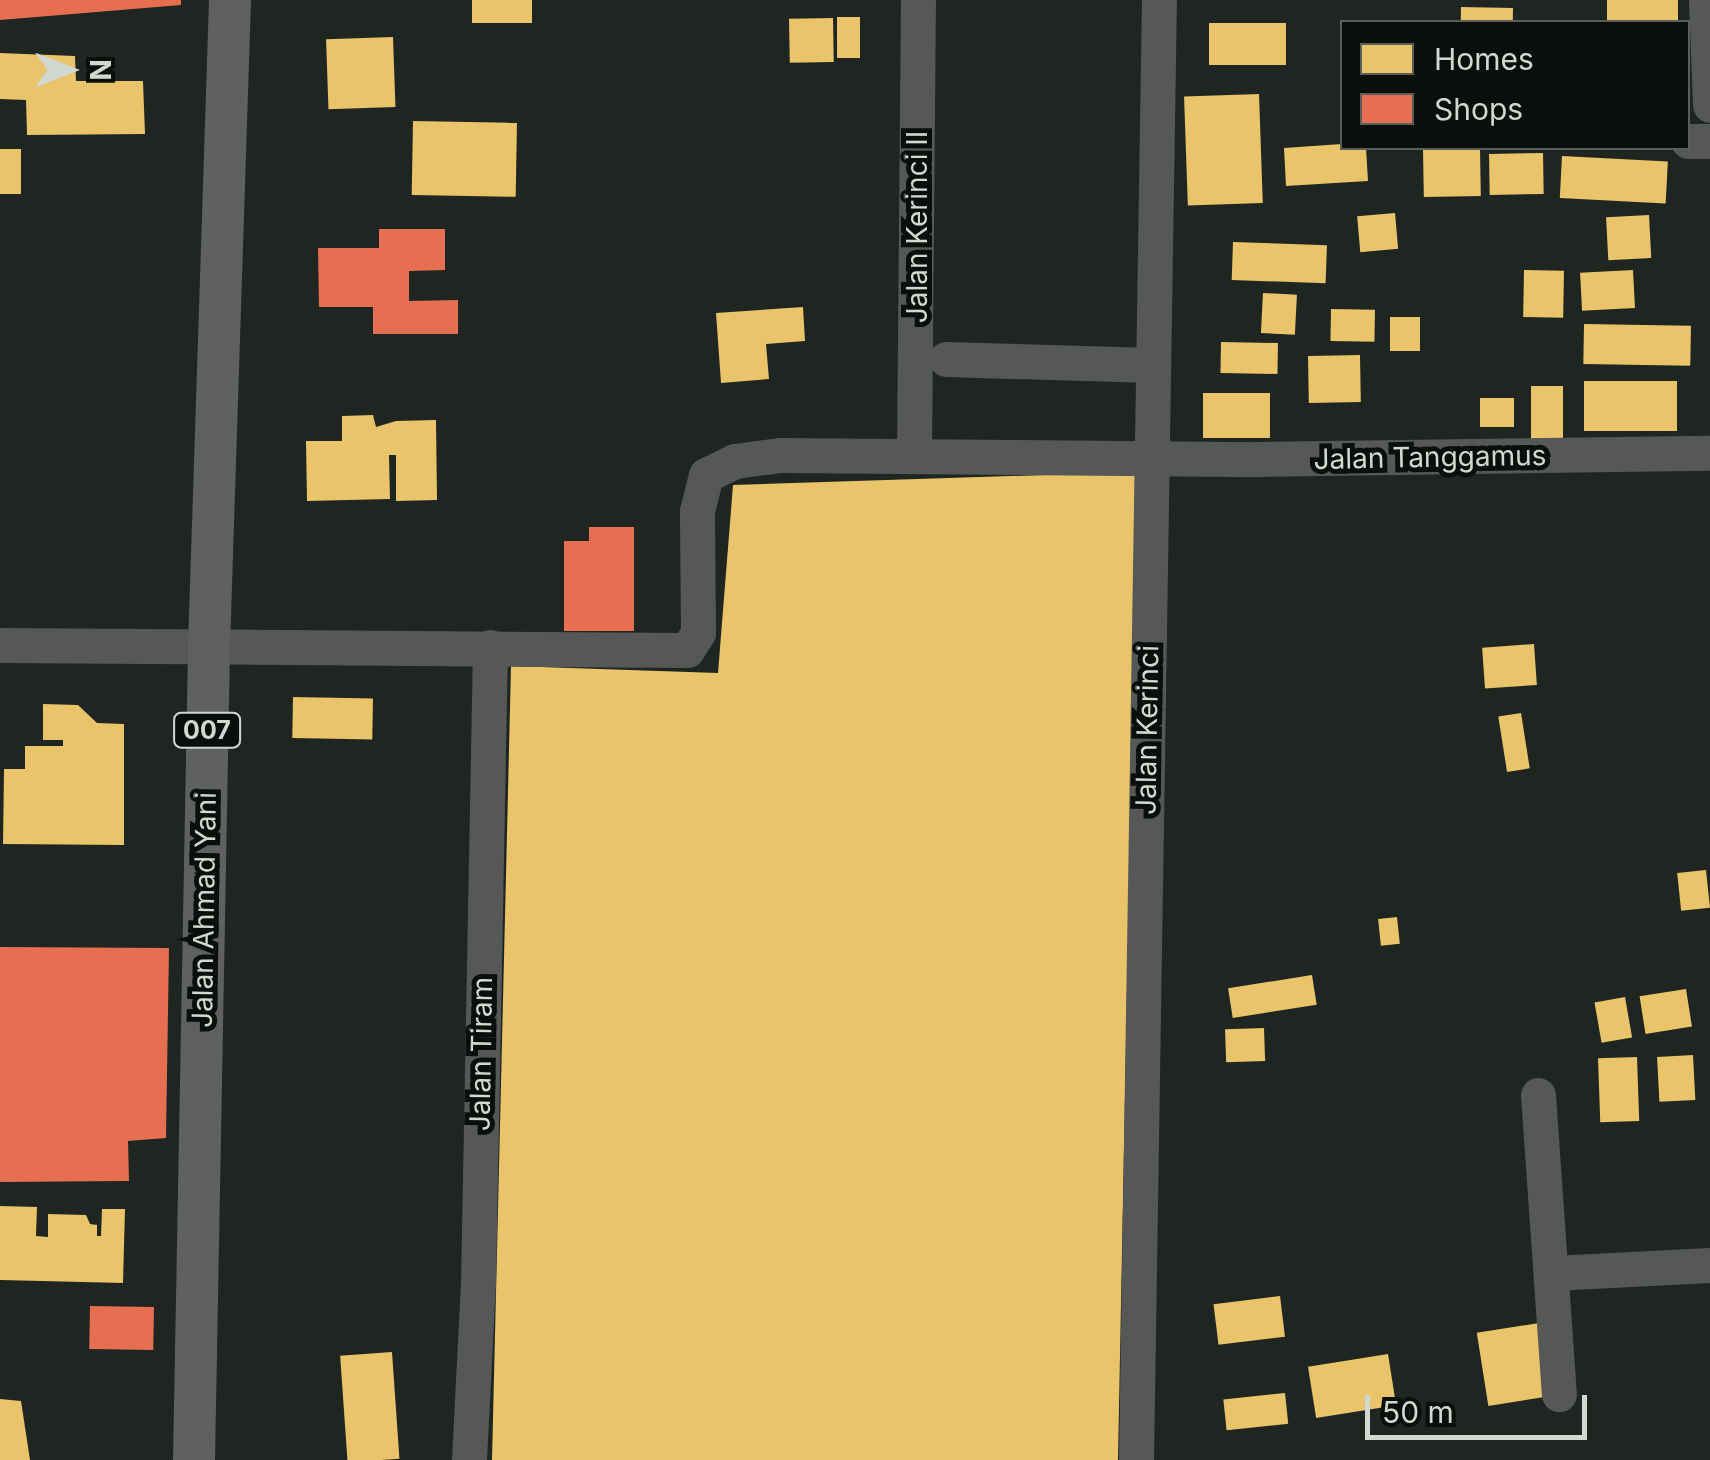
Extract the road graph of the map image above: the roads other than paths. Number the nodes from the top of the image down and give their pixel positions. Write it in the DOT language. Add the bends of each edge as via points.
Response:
graph roads {
  1 [pos="230,0"];
  2 [pos="918,0"];
  3 [pos="1159,0"];
  4 [pos="1706,0"];
  5 [pos="1710,90"];
  6 [pos="946,358"];
  7 [pos="1152,365"];
  8 [pos="1710,453"];
  9 [pos="914,454"];
  10 [pos="1150,458"];
  11 [pos="0,645"];
  12 [pos="209,647"];
  13 [pos="490,647"];
  14 [pos="1538,1095"];
  15 [pos="1710,1265"];
  16 [pos="1553,1273"];
  17 [pos="1559,1394"];
  18 [pos="194,1460"];
  19 [pos="470,1460"];
  20 [pos="1136,1460"];
  1 -- 12 [label="main road, Jalan Ahmad Yani / 007"];
  2 -- 9 [label="street, Jalan Kerinci II"];
  3 -- 7 [label="street, Jalan Kerinci"];
  4 -- 5 [label="street"];
  6 -- 7 [label="street"];
  7 -- 10 [label="street, Jalan Kerinci"];
  8 -- 10 [label="street, Jalan Tanggamus"];
  9 -- 10 [label="street, Jalan Tanggamus"];
  9 -- 13 [label="street, Jalan Tanggamus" via="780,455 706,475 697,511 698,634 686,650"];
  10 -- 20 [label="street, Jalan Kerinci"];
  11 -- 12 [label="street"];
  12 -- 13 [label="street"];
  12 -- 18 [label="main road, Jalan Ahmad Yani / 007"];
  13 -- 19 [label="street, Jalan Tiram"];
  14 -- 16 [label="street"];
  15 -- 16 [label="street"];
  16 -- 17 [label="street"];
}
